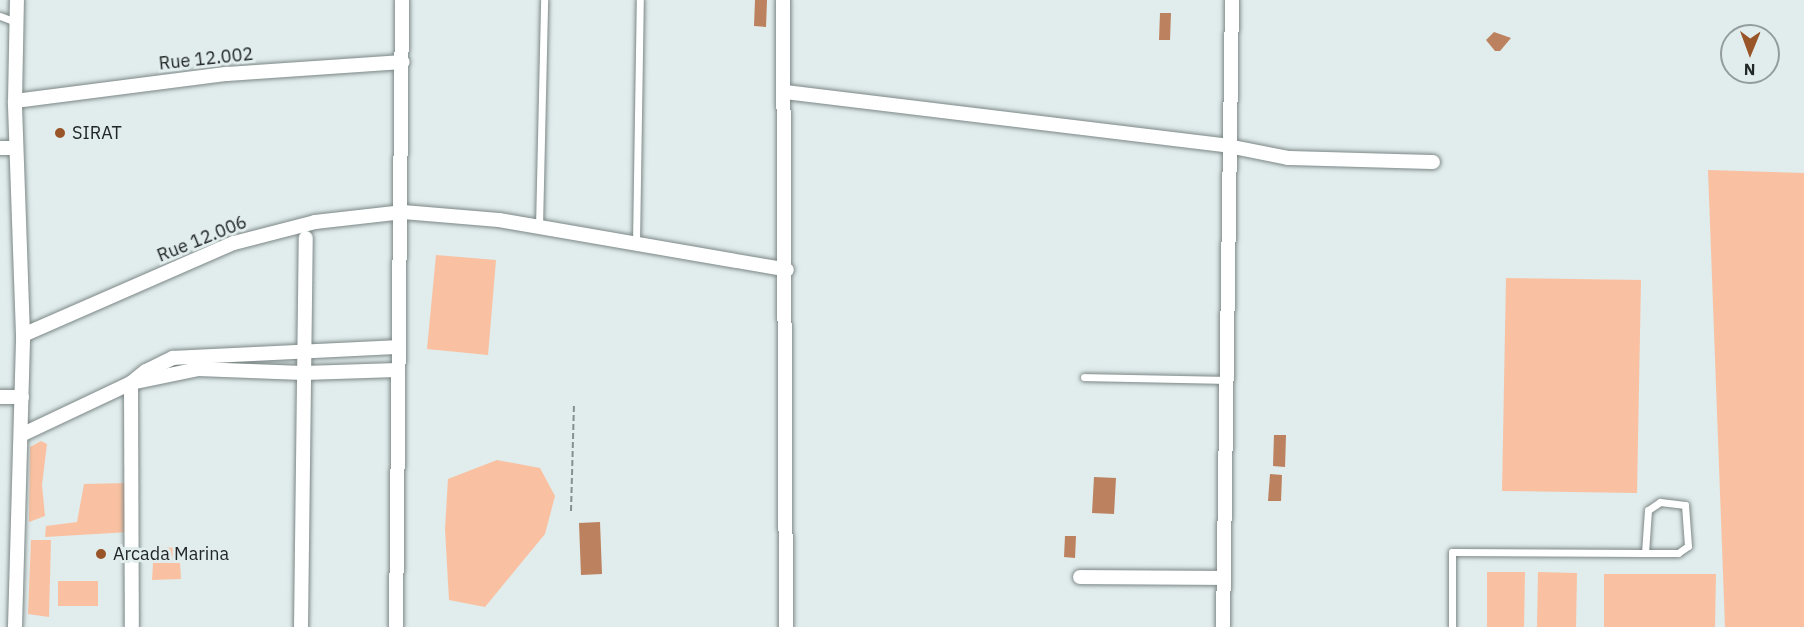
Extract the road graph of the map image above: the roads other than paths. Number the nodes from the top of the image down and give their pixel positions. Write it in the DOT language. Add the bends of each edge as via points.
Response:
graph roads {
  1 [pos="17,0"];
  2 [pos="402,0"];
  3 [pos="543,0"];
  4 [pos="640,0"];
  5 [pos="783,0"];
  6 [pos="1232,0"];
  7 [pos="0,16"];
  8 [pos="16,22"];
  9 [pos="403,62"];
  10 [pos="785,92"];
  11 [pos="15,101"];
  12 [pos="1228,146"];
  13 [pos="0,148"];
  14 [pos="16,148"];
  15 [pos="1433,162"];
  16 [pos="403,212"];
  17 [pos="539,226"];
  18 [pos="306,238"];
  19 [pos="636,243"];
  20 [pos="787,270"];
  21 [pos="23,335"];
  22 [pos="399,347"];
  23 [pos="304,350"];
  24 [pos="398,370"];
  25 [pos="303,373"];
  26 [pos="1084,377"];
  27 [pos="1226,380"];
  28 [pos="131,383"];
  29 [pos="0,398"];
  30 [pos="22,398"];
  31 [pos="21,435"];
  32 [pos="1645,553"];
  33 [pos="1080,577"];
  34 [pos="1224,578"];
  35 [pos="15,627"];
  36 [pos="132,627"];
  37 [pos="301,627"];
  38 [pos="396,627"];
  39 [pos="786,627"];
  40 [pos="1224,627"];
  41 [pos="1452,627"];
  1 -- 8 [label="street"];
  2 -- 9 [label="street"];
  3 -- 17 [label="lane"];
  4 -- 19 [label="lane"];
  5 -- 10 [label="street"];
  6 -- 12 [label="street"];
  7 -- 8 [label="lane"];
  8 -- 11 [label="street"];
  9 -- 11 [label="street, Rue 12.002" via="227,74"];
  9 -- 16 [label="street"];
  10 -- 12 [label="street"];
  10 -- 20 [label="street"];
  11 -- 14 [label="street"];
  12 -- 15 [label="street" via="1288,158"];
  12 -- 27 [label="street"];
  13 -- 14 [label="street"];
  14 -- 21 [label="street"];
  16 -- 17 [label="street, Rue 12.006"];
  16 -- 21 [label="street, Rue 12.006" via="315,222 234,243"];
  16 -- 22 [label="street"];
  17 -- 19 [label="street, Rue 12.006"];
  18 -- 23 [label="street"];
  19 -- 20 [label="street, Rue 12.006"];
  20 -- 39 [label="street"];
  21 -- 30 [label="street"];
  22 -- 23 [label="street"];
  22 -- 24 [label="street"];
  23 -- 25 [label="street"];
  23 -- 28 [label="street" via="173,358"];
  24 -- 25 [label="street"];
  24 -- 38 [label="street"];
  25 -- 28 [label="street" via="198,369 146,383"];
  25 -- 37 [label="street"];
  26 -- 27 [label="lane"];
  27 -- 34 [label="street"];
  28 -- 31 [label="street"];
  28 -- 36 [label="street"];
  29 -- 30 [label="street"];
  30 -- 31 [label="street"];
  31 -- 35 [label="street"];
  32 -- 32 [label="lane" via="1678,553 1688,546 1685,505 1660,502 1648,510"];
  32 -- 41 [label="lane" via="1452,552"];
  33 -- 34 [label="street"];
  34 -- 40 [label="street"];
}
